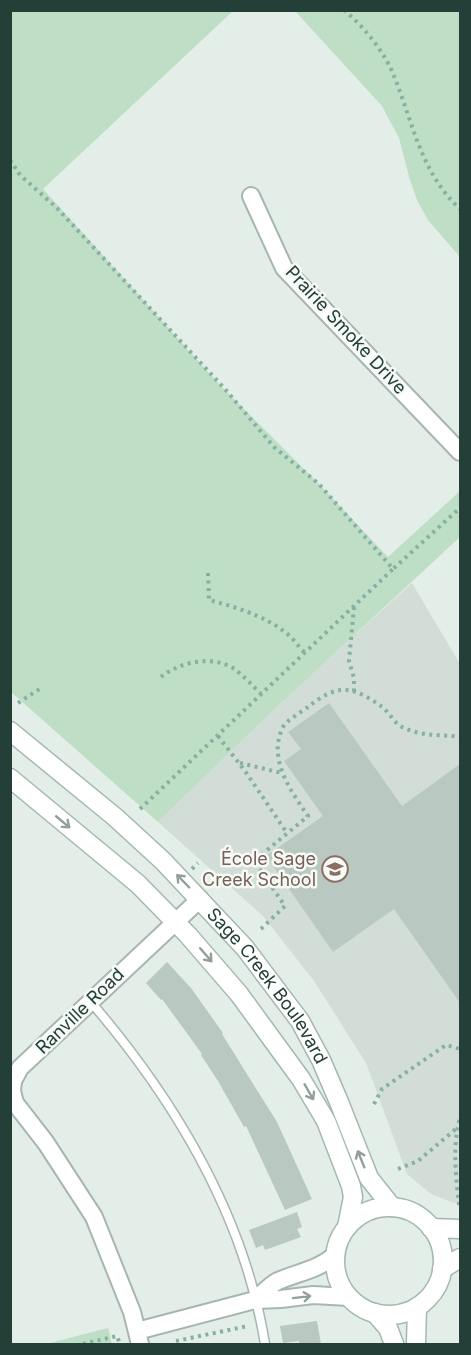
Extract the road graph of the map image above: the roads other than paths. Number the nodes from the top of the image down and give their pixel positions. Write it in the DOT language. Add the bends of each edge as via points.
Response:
graph roads {
  1 [pos="250,196"];
  2 [pos="460,452"];
  3 [pos="11,732"];
  4 [pos="10,778"];
  5 [pos="200,899"];
  6 [pos="175,922"];
  7 [pos="90,1001"];
  8 [pos="392,1207"];
  9 [pos="347,1227"];
  10 [pos="431,1228"];
  11 [pos="460,1229"];
  12 [pos="335,1255"];
  13 [pos="460,1258"];
  14 [pos="442,1269"];
  15 [pos="349,1297"];
  16 [pos="255,1300"];
  17 [pos="417,1307"];
  18 [pos="375,1313"];
  19 [pos="139,1338"];
  20 [pos="265,1344"];
  21 [pos="394,1344"];
  22 [pos="416,1344"];
  1 -- 2 [label="street, Prairie Smoke Drive" via="284,268"];
  5 -- 3 [label="street, Sage Creek Boulevard, one-way" via="115,817"];
  4 -- 6 [label="street, Sage Creek Boulevard, one-way" via="138,884"];
  5 -- 6 [label="street, Ranville Road"];
  8 -- 5 [label="street, Sage Creek Boulevard, one-way" via="369,1178 326,1070 300,1021 245,948"];
  6 -- 7 [label="street, Ranville Road"];
  6 -- 9 [label="street, Sage Creek Boulevard, one-way" via="239,994 302,1079 350,1179 353,1197"];
  7 -- 16 [label="lane" via="146,1070 197,1151 220,1196"];
  7 -- 19 [label="street, Ranville Road" via="20,1068 12,1091 22,1114 46,1143 94,1217"];
  8 -- 9 [label="street" via="372,1210"];
  8 -- 10 [label="street" via="414,1213"];
  9 -- 12 [label="street"];
  10 -- 11 [label="street"];
  10 -- 14 [label="street" via="440,1247"];
  12 -- 15 [label="street" via="340,1285"];
  12 -- 16 [label="street, Ranville Road" via="307,1272 276,1282"];
  13 -- 14 [label="street"];
  14 -- 17 [label="street" via="436,1287"];
  16 -- 15 [label="street, Ranville Road, one-way" via="313,1295"];
  15 -- 18 [label="street"];
  16 -- 19 [label="street, Ranville Road"];
  16 -- 20 [label="lane"];
  17 -- 18 [label="street" via="397,1314"];
  17 -- 22 [label="street"];
  18 -- 21 [label="street"];
}
